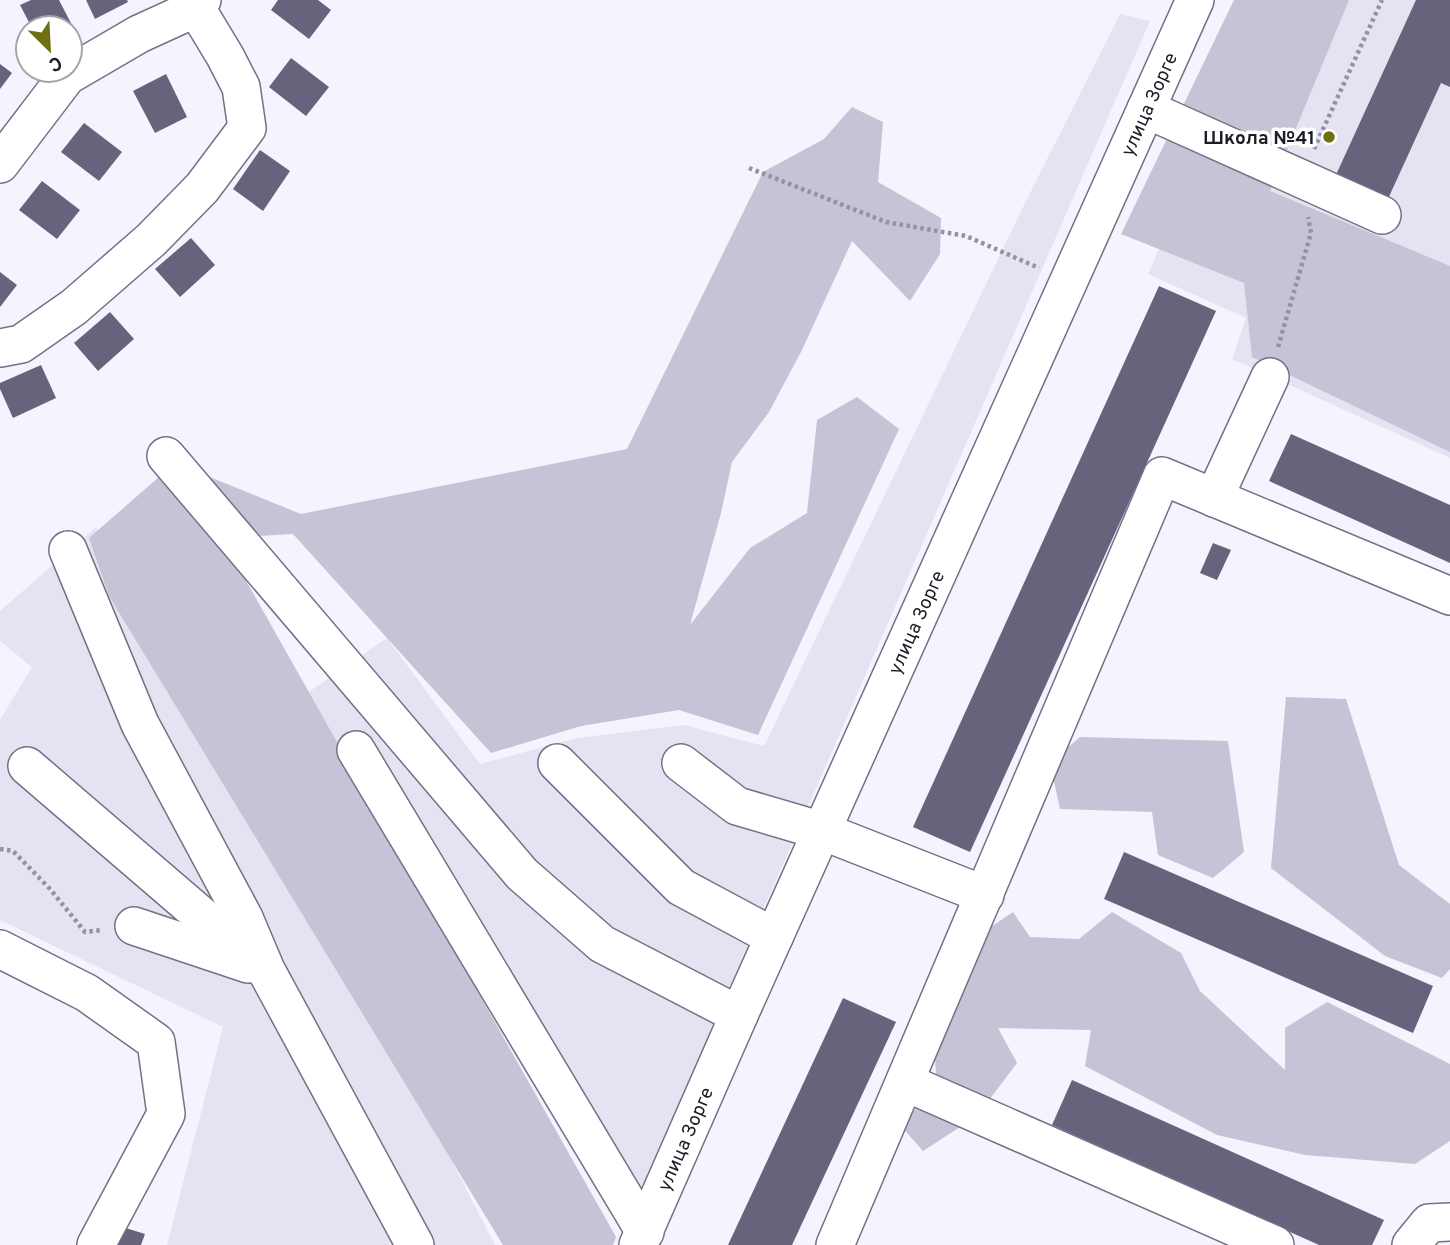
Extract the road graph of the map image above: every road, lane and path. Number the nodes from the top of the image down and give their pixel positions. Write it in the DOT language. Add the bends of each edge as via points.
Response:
graph roads {
  1 [pos="1195,0"];
  2 [pos="199,4"];
  3 [pos="1146,109"];
  4 [pos="0,163"];
  5 [pos="749,168"];
  6 [pos="1382,215"];
  7 [pos="1069,281"];
  8 [pos="0,348"];
  9 [pos="1269,377"];
  10 [pos="166,456"];
  11 [pos="1214,498"];
  12 [pos="68,550"];
  13 [pos="1450,596"];
  14 [pos="356,750"];
  15 [pos="557,763"];
  16 [pos="681,763"];
  17 [pos="27,766"];
  18 [pos="822,831"];
  19 [pos="0,849"];
  20 [pos="985,895"];
  21 [pos="134,926"];
  22 [pos="774,937"];
  23 [pos="0,949"];
  24 [pos="266,970"];
  25 [pos="739,1015"];
  26 [pos="905,1082"];
  27 [pos="1450,1222"];
  28 [pos="641,1239"];
  29 [pos="96,1245"];
  30 [pos="415,1245"];
  31 [pos="835,1245"];
  32 [pos="1275,1245"];
  33 [pos="1411,1245"];
  1 -- 3 [label="street, улица Зорге"];
  2 -- 4 [label="street" via="67,76"];
  2 -- 8 [label="street" via="241,87 247,128 202,188 151,240 74,307 21,344"];
  3 -- 6 [label="street"];
  3 -- 7 [label="street, улица Зорге"];
  5 -- 7 [label="path" via="886,222 966,236"];
  7 -- 18 [label="street, улица Зорге"];
  9 -- 11 [label="street"];
  10 -- 25 [label="street" via="522,874 602,944"];
  11 -- 13 [label="street"];
  11 -- 20 [label="street" via="1162,476"];
  12 -- 24 [label="street" via="140,724 244,918"];
  14 -- 28 [label="street"];
  15 -- 22 [label="street" via="681,887"];
  16 -- 18 [label="street" via="737,806"];
  17 -- 24 [label="street"];
  18 -- 20 [label="street"];
  18 -- 22 [label="street, улица Зорге"];
  19 -- 21 [label="path" via="13,851 85,932"];
  20 -- 26 [label="street"];
  21 -- 24 [label="street"];
  22 -- 25 [label="street, улица Зорге"];
  23 -- 29 [label="street" via="87,993 156,1042 166,1114"];
  24 -- 30 [label="street"];
  25 -- 28 [label="street, улица Зорге"];
  26 -- 31 [label="street"];
  26 -- 32 [label="street"];
  27 -- 33 [label="street" via="1429,1223"];
}
